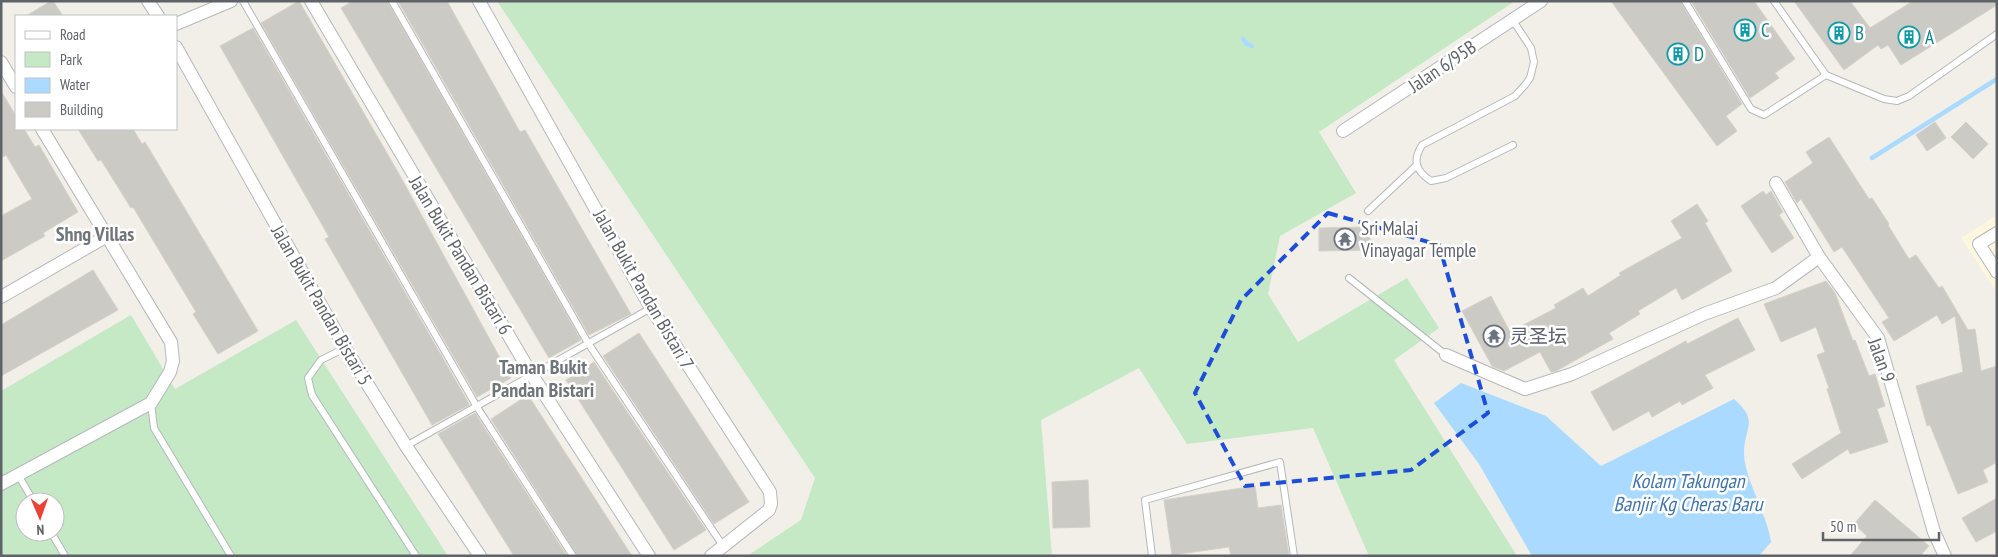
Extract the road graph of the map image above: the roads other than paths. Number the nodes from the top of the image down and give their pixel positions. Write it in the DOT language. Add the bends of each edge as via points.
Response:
graph roads {
  1 [pos="148,1"];
  2 [pos="231,1"];
  3 [pos="243,1"];
  4 [pos="311,1"];
  5 [pos="392,1"];
  6 [pos="479,1"];
  7 [pos="1541,1"];
  8 [pos="1685,1"];
  9 [pos="1774,1"];
  10 [pos="157,15"];
  11 [pos="1512,19"];
  12 [pos="178,23"];
  13 [pos="1997,34"];
  14 [pos="178,51"];
  15 [pos="1,62"];
  16 [pos="1826,75"];
  17 [pos="15,85"];
  18 [pos="43,130"];
  19 [pos="1343,131"];
  20 [pos="1513,145"];
  21 [pos="1417,164"];
  22 [pos="1776,183"];
  23 [pos="1368,211"];
  24 [pos="1997,233"];
  25 [pos="107,236"];
  26 [pos="1819,257"];
  27 [pos="1997,272"];
  28 [pos="1349,278"];
  29 [pos="1,297"];
  30 [pos="651,308"];
  31 [pos="588,343"];
  32 [pos="345,348"];
  33 [pos="1446,355"];
  34 [pos="532,375"];
  35 [pos="151,403"];
  36 [pos="476,407"];
  37 [pos="406,446"];
  38 [pos="18,475"];
  39 [pos="1,484"];
  40 [pos="28,492"];
  41 [pos="56,542"];
  42 [pos="723,546"];
  43 [pos="64,556"];
  44 [pos="231,556"];
  45 [pos="416,556"];
  46 [pos="480,556"];
  47 [pos="573,556"];
  48 [pos="649,556"];
  49 [pos="711,556"];
  50 [pos="1152,556"];
  51 [pos="1294,556"];
  52 [pos="1945,556"];
  1 -- 10 [label="street"];
  2 -- 12 [label="street"];
  3 -- 36 [label="lane"];
  4 -- 34 [label="street, Jalan Bukit Pandan Bistari 6"];
  5 -- 31 [label="lane"];
  6 -- 30 [label="street, Jalan Bukit Pandan Bistari 7"];
  7 -- 11 [label="street, Jalan 6/95B"];
  8 -- 16 [label="lane" via="1751,108 1764,115"];
  9 -- 16 [label="lane"];
  11 -- 19 [label="street, Jalan 6/95B"];
  11 -- 21 [label="lane" via="1531,48 1534,62 1526,85 1515,96 1422,145 1417,152"];
  13 -- 16 [label="lane" via="1897,101 1884,99"];
  14 -- 32 [label="street, Jalan Bukit Pandan Bistari 5"];
  15 -- 17 [label="street"];
  18 -- 25 [label="street"];
  20 -- 21 [label="lane" via="1438,180 1431,181 1420,174"];
  21 -- 23 [label="lane"];
  22 -- 26 [label="street, Jalan 9"];
  24 -- 27 [label="street" via="1979,244"];
  25 -- 29 [label="street"];
  25 -- 35 [label="street" via="172,342 170,372"];
  26 -- 33 [label="street" via="1776,288 1704,314 1572,374 1525,389"];
  26 -- 52 [label="street, Jalan 9" via="1878,338 1934,532"];
  28 -- 33 [label="lane"];
  30 -- 31 [label="lane"];
  30 -- 42 [label="street, Jalan Bukit Pandan Bistari 7" via="770,492 769,510"];
  31 -- 34 [label="lane"];
  31 -- 42 [label="lane"];
  32 -- 37 [label="street, Jalan Bukit Pandan Bistari 5"];
  32 -- 45 [label="lane" via="321,360 308,378 312,395"];
  34 -- 36 [label="lane"];
  34 -- 48 [label="street, Jalan Bukit Pandan Bistari 6"];
  35 -- 38 [label="street"];
  35 -- 44 [label="lane" via="154,428"];
  36 -- 37 [label="lane"];
  36 -- 47 [label="lane"];
  37 -- 46 [label="street, Jalan Bukit Pandan Bistari 5"];
  38 -- 39 [label="street"];
  38 -- 40 [label="lane"];
  41 -- 43 [label="lane"];
  42 -- 49 [label="street, Jalan Bukit Pandan Bistari 7"];
  50 -- 51 [label="lane" via="1144,500 1280,462"];
}
